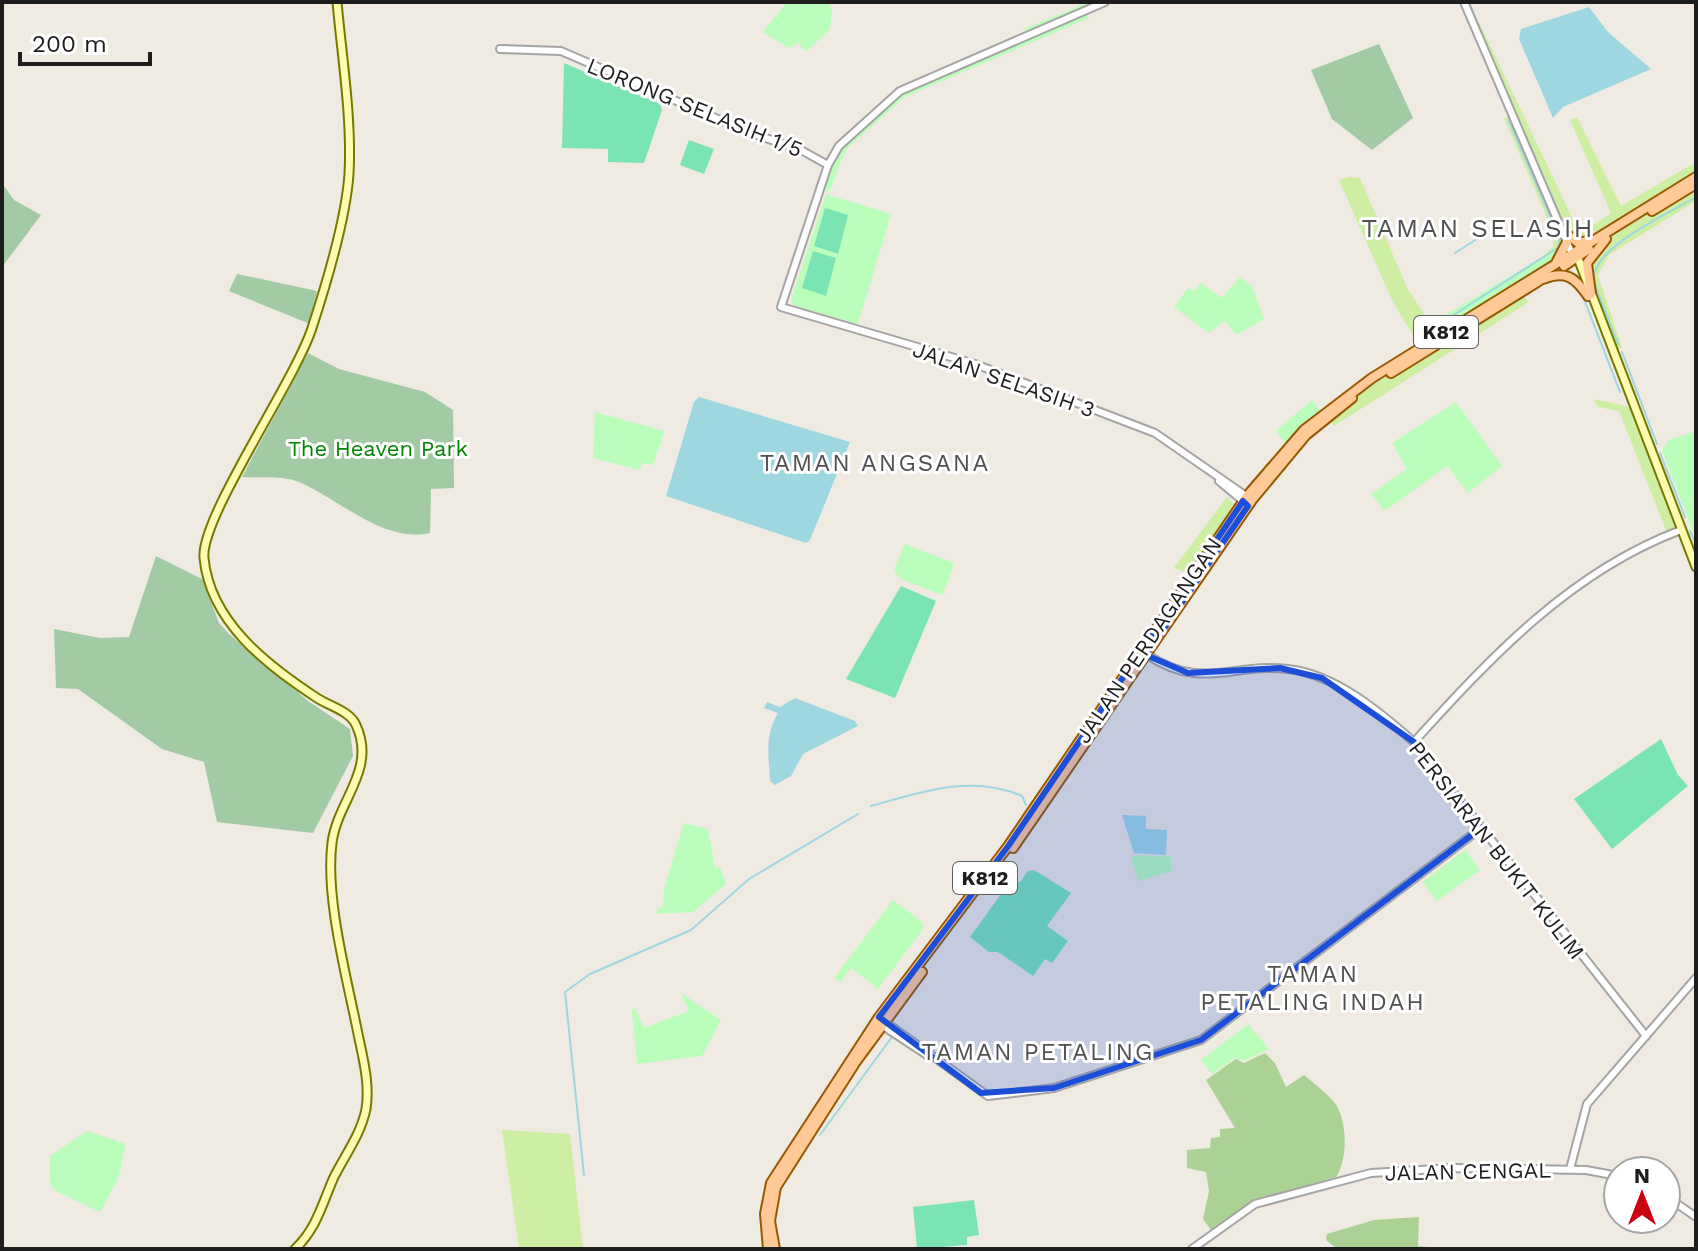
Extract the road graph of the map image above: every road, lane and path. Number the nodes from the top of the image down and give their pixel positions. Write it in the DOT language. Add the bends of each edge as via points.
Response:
graph roads {
  1 [pos="337,2"];
  2 [pos="1105,2"];
  3 [pos="1464,2"];
  4 [pos="500,49"];
  5 [pos="828,165"];
  6 [pos="1696,177"];
  7 [pos="1696,184"];
  8 [pos="1566,236"];
  9 [pos="1602,238"];
  10 [pos="1575,255"];
  11 [pos="1551,267"];
  12 [pos="1543,279"];
  13 [pos="1590,295"];
  14 [pos="1248,501"];
  15 [pos="1681,530"];
  16 [pos="1696,567"];
  17 [pos="1146,654"];
  18 [pos="1414,742"];
  19 [pos="1481,828"];
  20 [pos="1696,978"];
  21 [pos="880,1022"];
  22 [pos="1646,1036"];
  23 [pos="1570,1169"];
  24 [pos="1602,1174"];
  25 [pos="295,1249"];
  26 [pos="768,1249"];
  27 [pos="775,1249"];
  28 [pos="1192,1249"];
  1 -- 25 [label="main road" via="349,172 344,208 303,351 223,503 203,556 213,591 237,634 305,690 347,714 361,742 360,775 337,823 332,867 367,1081 366,1112 318,1220"];
  2 -- 5 [label="street" via="900,91 839,146"];
  3 -- 8 [label="street"];
  4 -- 5 [label="street, LORONG SELASIH 1/5" via="561,51"];
  5 -- 14 [label="street, JALAN SELASIH 3" via="781,307 975,364 1155,433"];
  6 -- 9 [label="main road, JALAN PERDAGANGAN / K812"];
  7 -- 9 [label="main road, JALAN PERDAGANGAN / K812"];
  8 -- 9 [label="main road" via="1578,243"];
  8 -- 10 [label="street"];
  8 -- 11 [label="main road"];
  9 -- 10 [label="main road, JALAN PERDAGANGAN / K812"];
  9 -- 13 [label="main road" via="1587,263"];
  10 -- 11 [label="main road, JALAN PERDAGANGAN / K812"];
  10 -- 12 [label="main road, JALAN PERDAGANGAN / K812"];
  10 -- 13 [label="main road"];
  11 -- 14 [label="main road, JALAN PERDAGANGAN / K812" via="1339,400 1288,445"];
  12 -- 13 [label="main road" via="1568,275"];
  12 -- 14 [label="main road, JALAN PERDAGANGAN / K812" via="1343,404 1300,442"];
  13 -- 15 [label="main road"];
  14 -- 17 [label="main road, JALAN PERDAGANGAN / K812"];
  14 -- 21 [label="main road, JALAN PERDAGANGAN / K812"];
  15 -- 16 [label="main road"];
  15 -- 18 [label="street" via="1623,556 1536,616"];
  17 -- 18 [label="street, PERSIARAN BUKIT KULIM" via="1167,666 1208,675 1280,668 1313,675 1371,708"];
  17 -- 21 [label="main road, JALAN PERDAGANGAN / K812" via="1026,831"];
  18 -- 19 [label="street, PERSIARAN BUKIT KULIM"];
  19 -- 21 [label="street" via="1241,1012 1189,1045 1054,1088 999,1096 976,1090"];
  19 -- 22 [label="street, PERSIARAN BUKIT KULIM"];
  20 -- 22 [label="street"];
  21 -- 26 [label="main road, JALAN PERDAGANGAN / K812" via="771,1183 765,1214"];
  21 -- 27 [label="main road, JALAN PERDAGANGAN / K812" via="776,1187 770,1221"];
  22 -- 23 [label="street" via="1587,1104"];
  23 -- 24 [label="street, JALAN CENGAL"];
  23 -- 28 [label="street, JALAN CENGAL" via="1438,1168 1356,1176 1255,1204"];
}
